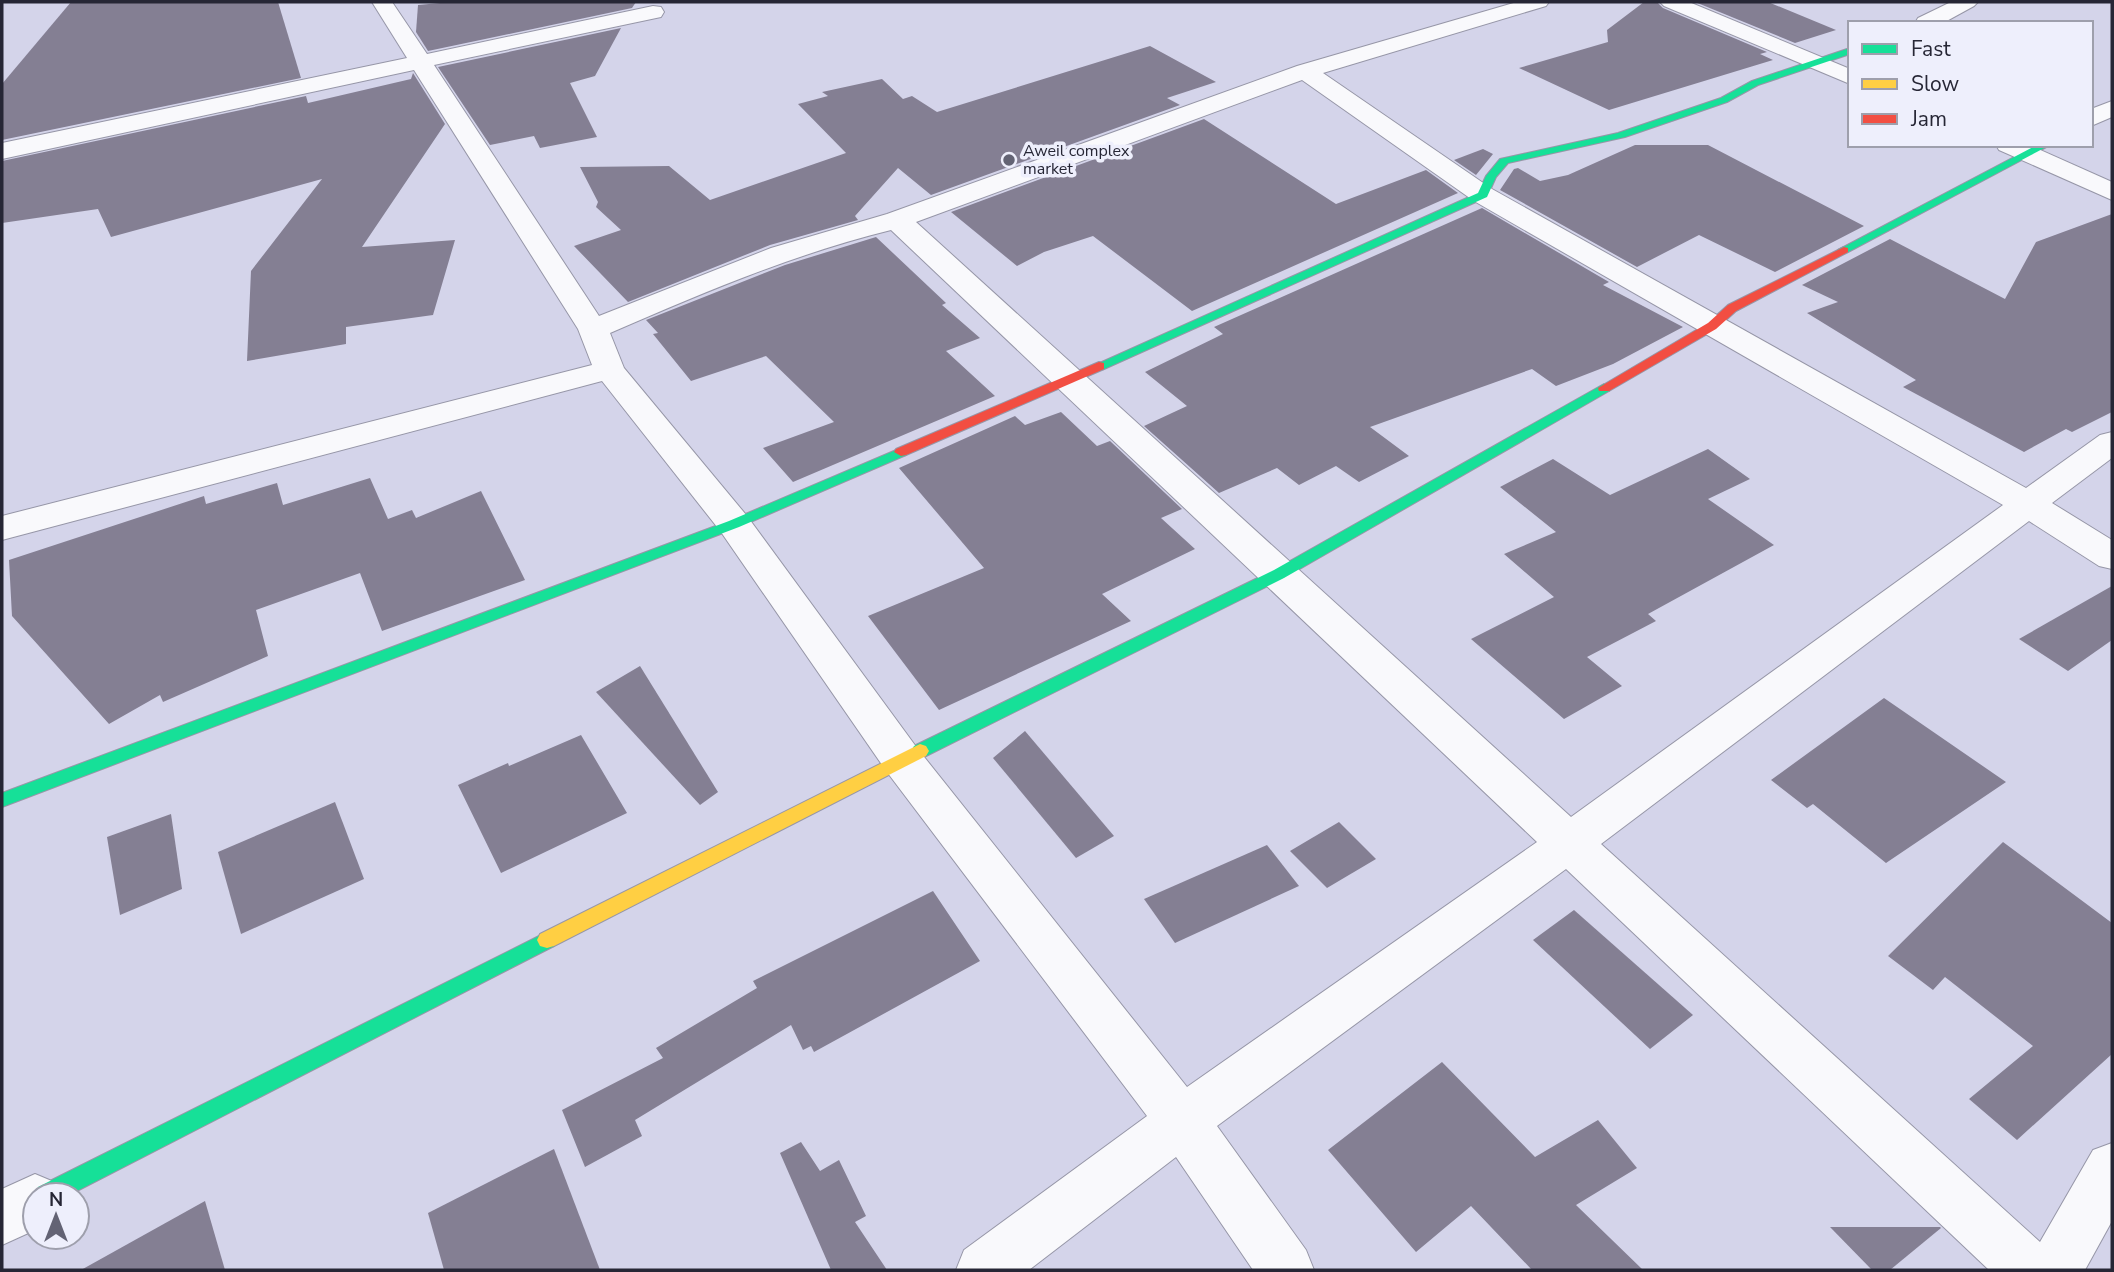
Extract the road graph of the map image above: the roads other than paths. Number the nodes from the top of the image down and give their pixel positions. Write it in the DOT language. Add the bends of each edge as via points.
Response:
graph roads {
  1 [pos="382,2"];
  2 [pos="1539,2"];
  3 [pos="1671,2"];
  4 [pos="1967,2"];
  5 [pos="653,12"];
  6 [pos="1930,21"];
  7 [pos="1848,52"];
  8 [pos="419,62"];
  9 [pos="1817,63"];
  10 [pos="1305,71"];
  11 [pos="1848,76"];
  12 [pos="2112,108"];
  13 [pos="2093,118"];
  14 [pos="2027,148"];
  15 [pos="2,151"];
  16 [pos="2112,191"];
  17 [pos="1483,195"];
  18 [pos="897,220"];
  19 [pos="1713,326"];
  20 [pos="593,329"];
  21 [pos="609,370"];
  22 [pos="1070,379"];
  23 [pos="2112,442"];
  24 [pos="2028,504"];
  25 [pos="734,524"];
  26 [pos="2,528"];
  27 [pos="2112,557"];
  28 [pos="1279,574"];
  29 [pos="902,760"];
  30 [pos="2,800"];
  31 [pos="1569,843"];
  32 [pos="1182,1121"];
  33 [pos="2112,1170"];
  34 [pos="75,1181"];
  35 [pos="21,1208"];
  36 [pos="2,1218"];
  37 [pos="984,1270"];
  38 [pos="1286,1270"];
  39 [pos="2029,1270"];
  40 [pos="2055,1270"];
  1 -- 8 [label="street"];
  2 -- 10 [label="street"];
  3 -- 9 [label="street"];
  4 -- 6 [label="street"];
  5 -- 8 [label="street"];
  7 -- 9 [label="street"];
  8 -- 15 [label="street"];
  8 -- 20 [label="street"];
  9 -- 11 [label="street"];
  9 -- 17 [label="street" via="1621,135 1504,162"];
  10 -- 17 [label="street"];
  10 -- 18 [label="street"];
  12 -- 13 [label="street"];
  14 -- 16 [label="street"];
  14 -- 19 [label="street" via="1732,308"];
  17 -- 19 [label="street"];
  17 -- 22 [label="street"];
  18 -- 20 [label="street" via="844,232 719,276"];
  18 -- 22 [label="street"];
  19 -- 24 [label="street"];
  19 -- 28 [label="street"];
  20 -- 21 [label="street"];
  21 -- 25 [label="street"];
  21 -- 26 [label="street"];
  22 -- 25 [label="street"];
  22 -- 28 [label="street"];
  23 -- 24 [label="street"];
  24 -- 27 [label="street"];
  24 -- 31 [label="street"];
  25 -- 29 [label="street"];
  25 -- 30 [label="street"];
  28 -- 29 [label="street"];
  28 -- 31 [label="street"];
  29 -- 32 [label="street"];
  29 -- 34 [label="street"];
  31 -- 32 [label="street"];
  31 -- 39 [label="street"];
  32 -- 37 [label="street"];
  32 -- 38 [label="street"];
  33 -- 40 [label="street"];
  35 -- 36 [label="street"];
}
